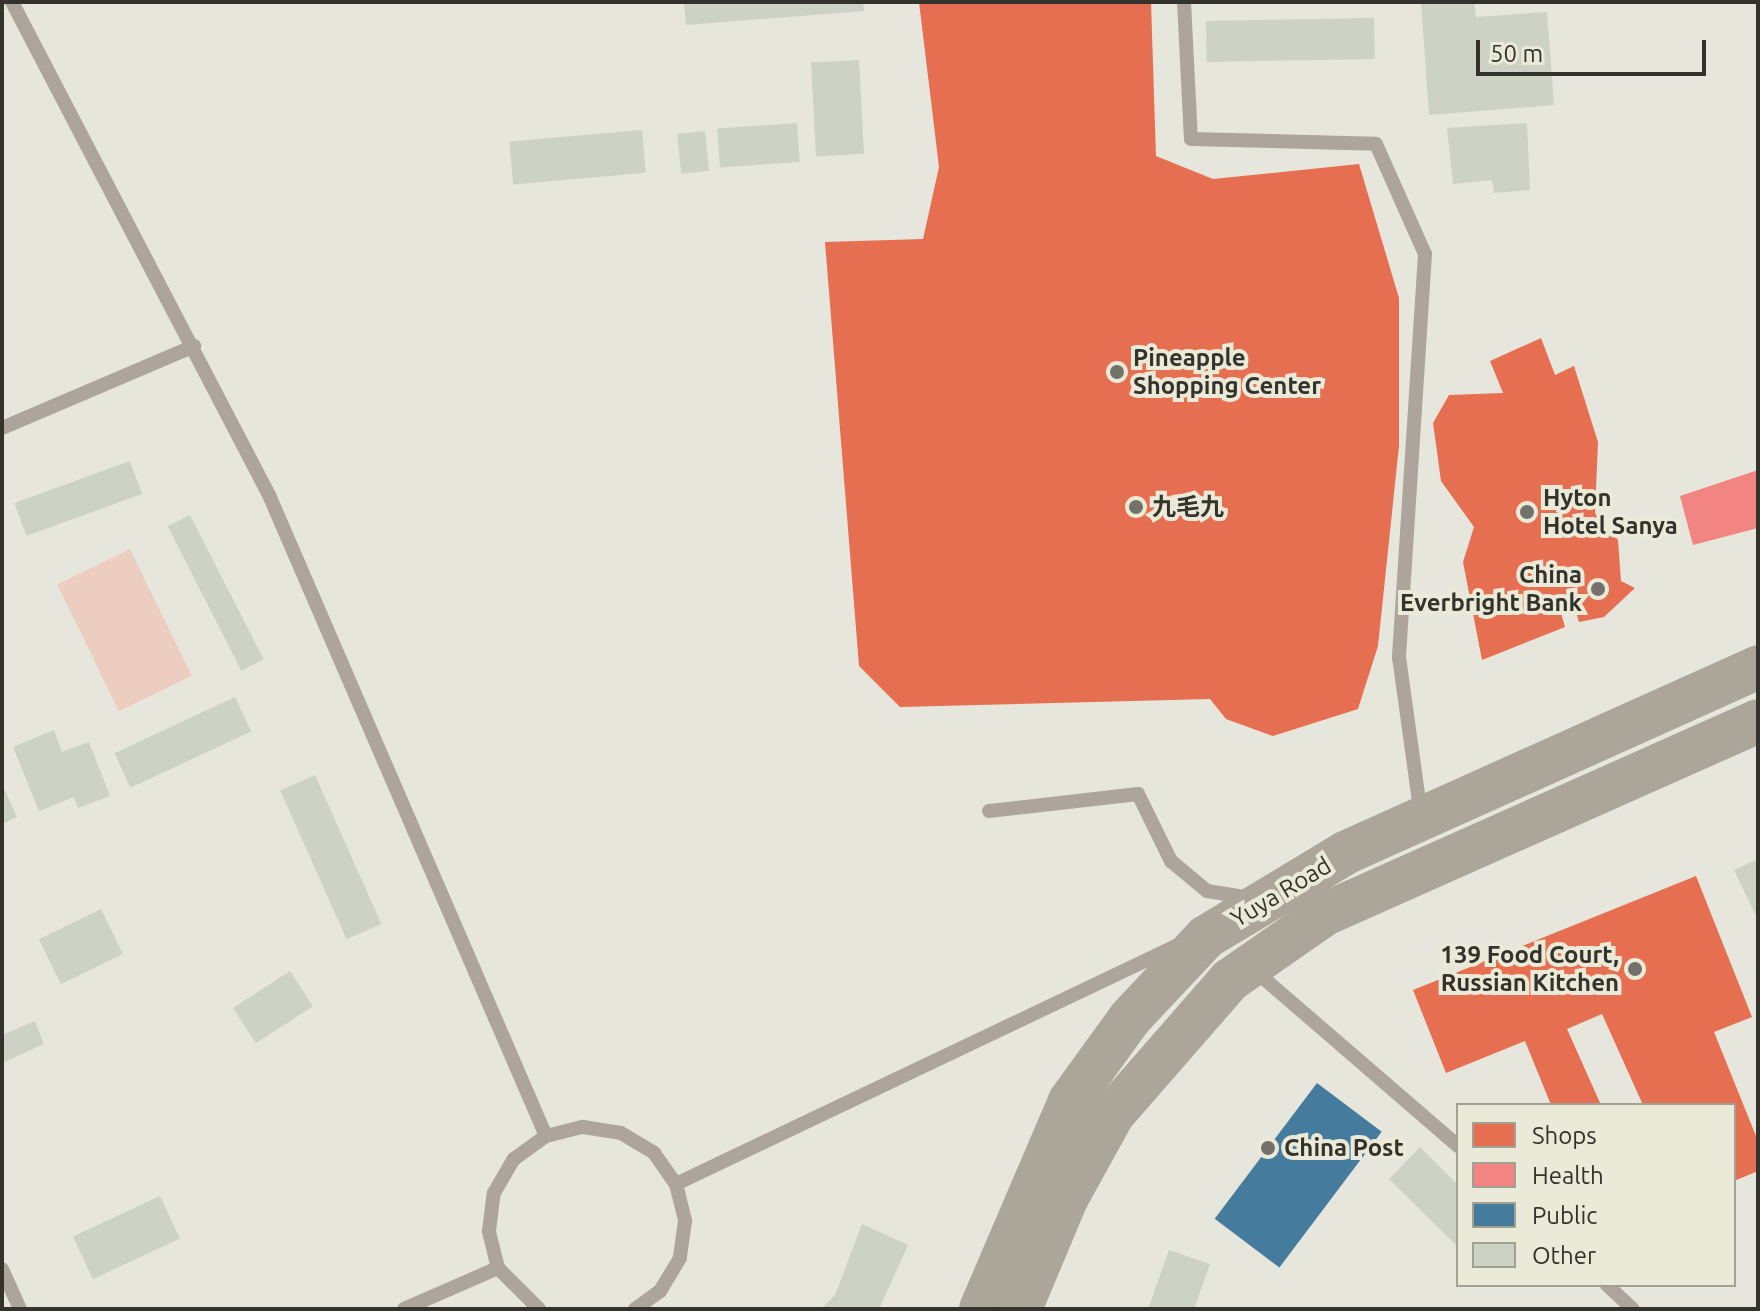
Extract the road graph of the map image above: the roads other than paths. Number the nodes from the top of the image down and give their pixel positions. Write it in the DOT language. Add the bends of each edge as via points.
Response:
graph roads {
  1 [pos="12,2"];
  2 [pos="1184,2"];
  3 [pos="194,346"];
  4 [pos="2,428"];
  5 [pos="1758,667"];
  6 [pos="1758,721"];
  7 [pos="989,811"];
  8 [pos="1422,819"];
  9 [pos="1259,905"];
  10 [pos="1250,966"];
  11 [pos="546,1136"];
  12 [pos="1456,1144"];
  13 [pos="676,1184"];
  14 [pos="498,1268"];
  15 [pos="2,1269"];
  16 [pos="1609,1287"];
  17 [pos="20,1309"];
  18 [pos="404,1309"];
  19 [pos="539,1309"];
  20 [pos="635,1309"];
  21 [pos="981,1309"];
  22 [pos="1020,1309"];
  23 [pos="1633,1309"];
  1 -- 3 [label="lane"];
  2 -- 8 [label="lane" via="1191,139 1376,144 1425,254 1399,657"];
  3 -- 4 [label="lane"];
  3 -- 11 [label="lane" via="269,495"];
  5 -- 8 [label="highway, Yuya Road"];
  6 -- 10 [label="highway, Yuya Road" via="1325,914"];
  7 -- 9 [label="lane" via="1138,794 1183,871 1207,891"];
  8 -- 9 [label="highway, Yuya Road"];
  9 -- 13 [label="lane"];
  9 -- 21 [label="highway, Yuya Road" via="1206,937 1130,1018 1070,1101"];
  10 -- 12 [label="lane"];
  10 -- 22 [label="highway, Yuya Road" via="1172,1042 1113,1114 1066,1199"];
  11 -- 13 [label="lane" via="583,1127 621,1133 654,1153"];
  11 -- 14 [label="lane" via="514,1159 494,1193 489,1231"];
  13 -- 20 [label="lane" via="685,1221 680,1258 660,1291"];
  14 -- 18 [label="lane"];
  14 -- 19 [label="lane"];
  15 -- 17 [label="lane"];
  16 -- 23 [label="lane"];
}
